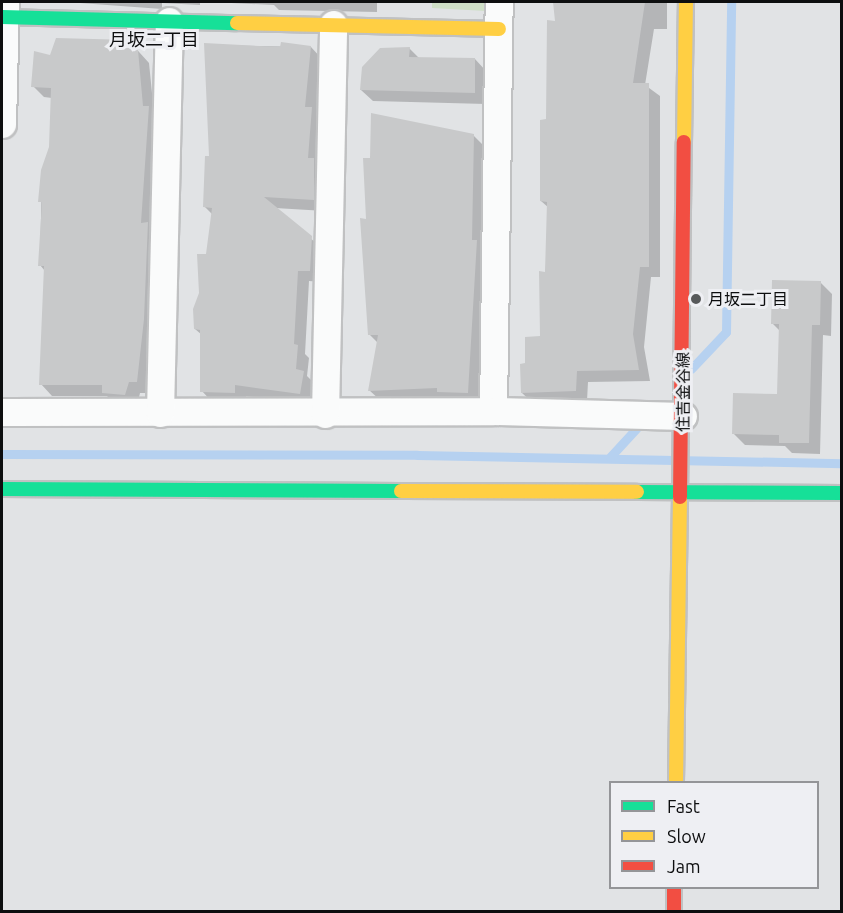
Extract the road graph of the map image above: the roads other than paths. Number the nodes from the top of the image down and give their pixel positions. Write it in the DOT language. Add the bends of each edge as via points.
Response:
graph roads {
  1 [pos="499,2"];
  2 [pos="686,2"];
  3 [pos="4,12"];
  4 [pos="169,21"];
  5 [pos="333,24"];
  6 [pos="499,29"];
  7 [pos="2,123"];
  8 [pos="683,409"];
  9 [pos="2,411"];
  10 [pos="493,411"];
  11 [pos="160,413"];
  12 [pos="325,414"];
  13 [pos="682,488"];
  14 [pos="2,489"];
  15 [pos="842,493"];
  16 [pos="676,781"];
  17 [pos="675,889"];
  18 [pos="674,912"];
  1 -- 6 [label="street"];
  2 -- 8 [label="street, 住吉金谷線"];
  3 -- 4 [label="street"];
  3 -- 7 [label="street"];
  4 -- 5 [label="street"];
  4 -- 11 [label="street"];
  5 -- 6 [label="street"];
  5 -- 12 [label="street"];
  6 -- 10 [label="street"];
  8 -- 10 [label="street" via="648,417"];
  8 -- 13 [label="street, 住吉金谷線"];
  9 -- 11 [label="street"];
  10 -- 12 [label="street"];
  11 -- 12 [label="street"];
  13 -- 14 [label="street"];
  13 -- 15 [label="street"];
  13 -- 16 [label="street, 住吉金谷線"];
  17 -- 18 [label="street"];
}
